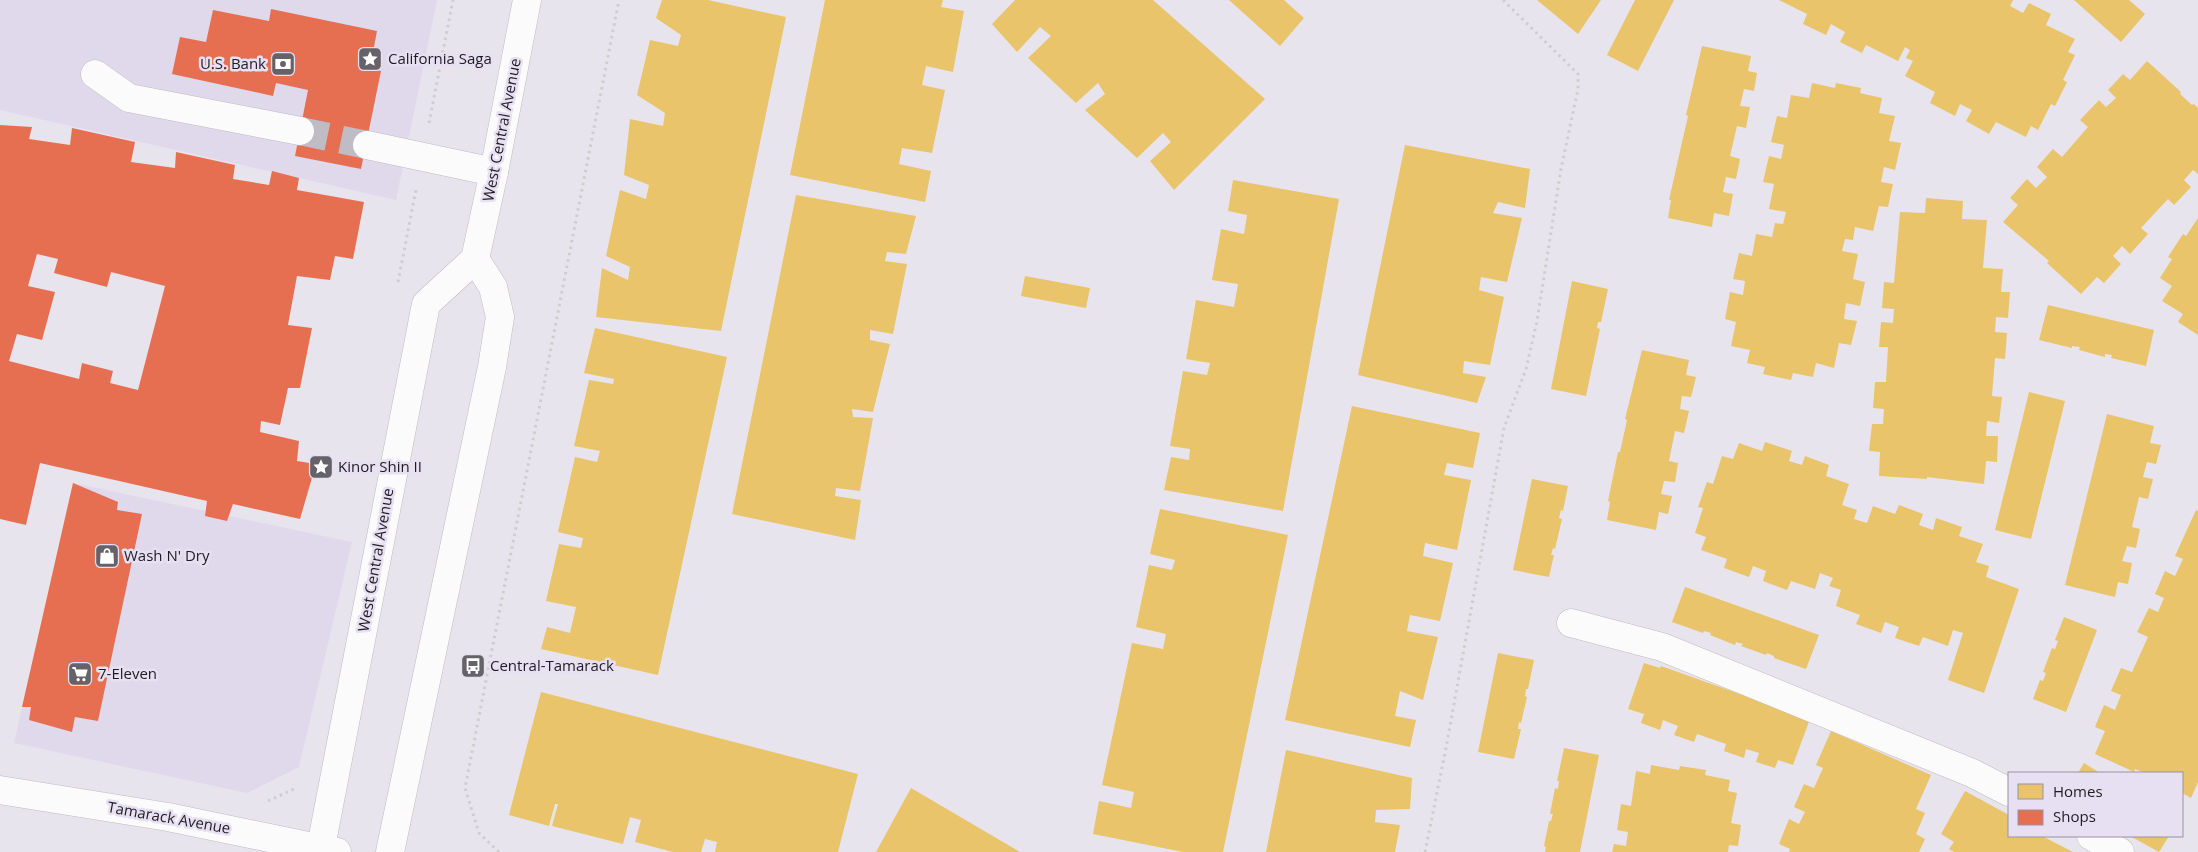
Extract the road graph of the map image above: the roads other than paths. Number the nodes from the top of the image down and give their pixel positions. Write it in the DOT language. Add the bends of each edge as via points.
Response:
graph roads {
  1 [pos="527,0"];
  2 [pos="95,74"];
  3 [pos="300,131"];
  4 [pos="367,145"];
  5 [pos="494,172"];
  6 [pos="475,259"];
  7 [pos="1571,622"];
  8 [pos="0,790"];
  9 [pos="2008,791"];
  10 [pos="2093,837"];
  11 [pos="326,850"];
  12 [pos="390,852"];
  13 [pos="2120,852"];
  1 -- 5 [label="main road, West Central Avenue"];
  2 -- 3 [label="main road" via="129,98"];
  4 -- 5 [label="main road"];
  5 -- 6 [label="main road, West Central Avenue"];
  6 -- 11 [label="main road, West Central Avenue" via="426,304"];
  6 -- 12 [label="main road" via="493,287 500,317"];
  7 -- 9 [label="main road" via="1662,646 1972,773"];
  8 -- 11 [label="main road, Tamarack Avenue" via="168,817"];
  10 -- 13 [label="main road"];
}
